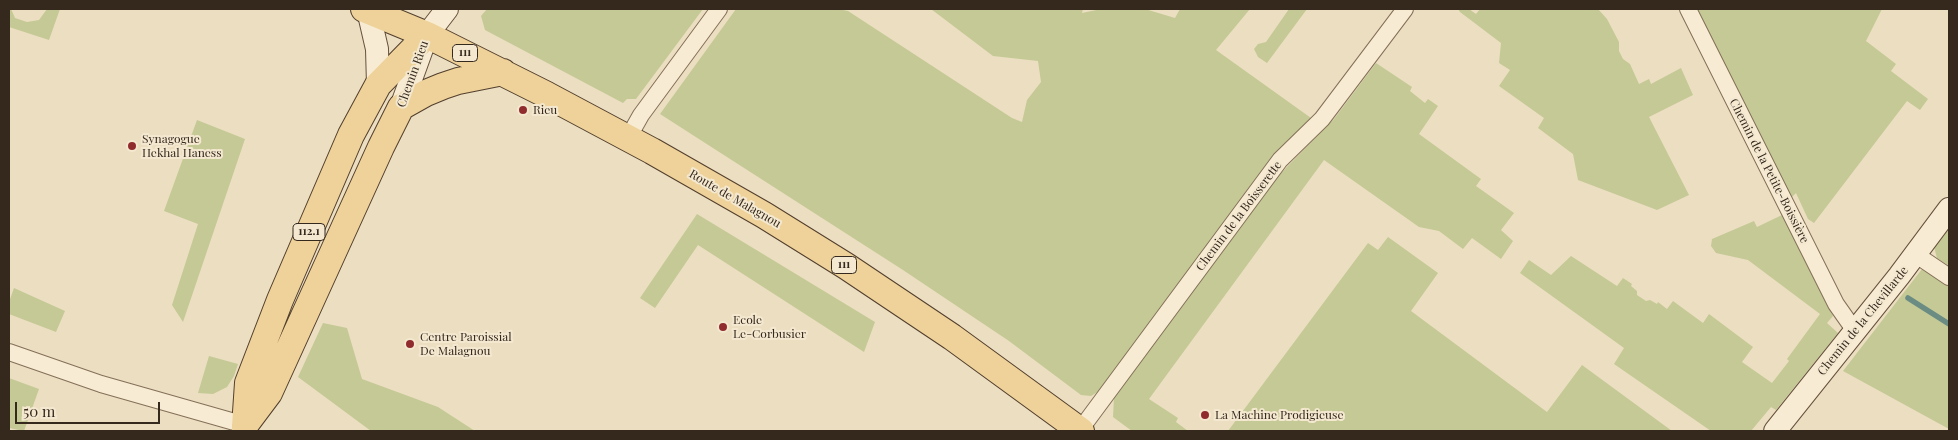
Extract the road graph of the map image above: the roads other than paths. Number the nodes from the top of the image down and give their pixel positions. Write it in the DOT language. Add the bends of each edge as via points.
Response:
graph roads {
  1 [pos="369,9"];
  2 [pos="447,9"];
  3 [pos="719,9"];
  4 [pos="1405,9"];
  5 [pos="1688,9"];
  6 [pos="427,35"];
  7 [pos="503,72"];
  8 [pos="378,85"];
  9 [pos="401,107"];
  10 [pos="628,138"];
  11 [pos="1949,209"];
  12 [pos="1916,254"];
  13 [pos="1949,277"];
  14 [pos="1855,331"];
  15 [pos="9,352"];
  16 [pos="245,428"];
  17 [pos="1080,431"];
  18 [pos="1775,431"];
  1 -- 6 [label="main road, Route de Malagnou / 111"];
  1 -- 8 [label="street" via="376,42"];
  2 -- 6 [label="street"];
  3 -- 10 [label="street"];
  4 -- 17 [label="street, Chemin de la Boisserette" via="1322,119 1280,160"];
  5 -- 14 [label="street, Chemin de la Petite-Boissière" via="1836,304"];
  6 -- 7 [label="main road, Route de Malagnou / 111"];
  6 -- 8 [label="main road, Chemin Rieu / 112.1"];
  6 -- 9 [label="street, Chemin Rieu / 112.1"];
  7 -- 9 [label="main road" via="443,86"];
  7 -- 10 [label="main road, Route de Malagnou / 111"];
  8 -- 16 [label="main road, Chemin Rieu / 112.1" via="352,135 248,382"];
  9 -- 16 [label="main road, Chemin Rieu / 112.1" via="269,393"];
  10 -- 17 [label="main road, Route de Malagnou / 111" via="846,266 952,337"];
  11 -- 12 [label="street, Chemin de la Chevillarde"];
  12 -- 13 [label="street"];
  12 -- 14 [label="street, Chemin de la Chevillarde"];
  14 -- 18 [label="street, Chemin de la Chevillarde"];
  15 -- 16 [label="street"];
}
